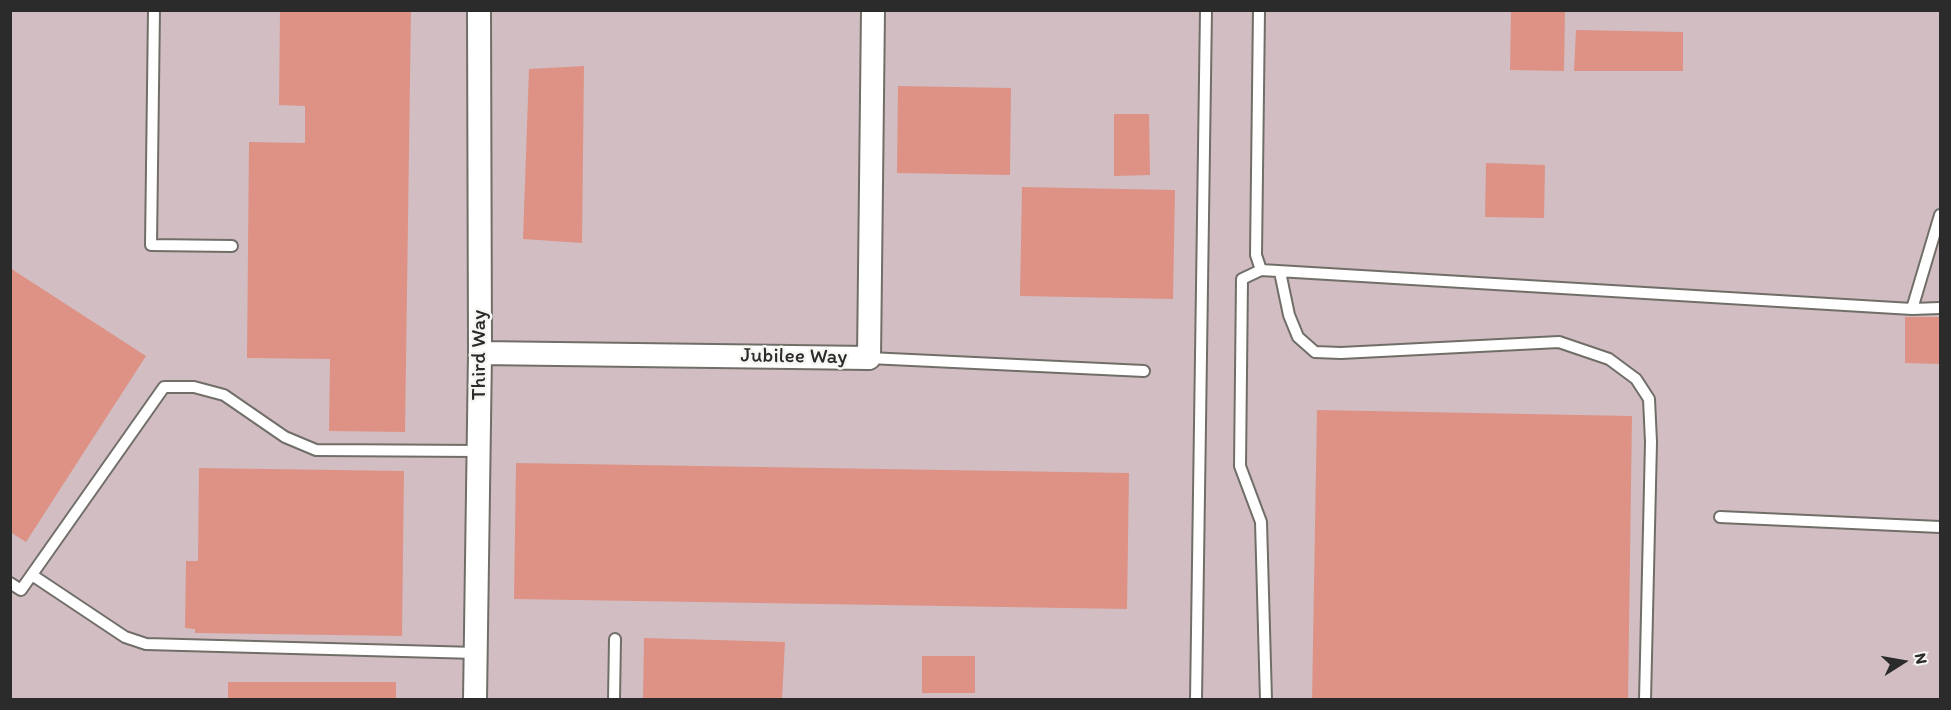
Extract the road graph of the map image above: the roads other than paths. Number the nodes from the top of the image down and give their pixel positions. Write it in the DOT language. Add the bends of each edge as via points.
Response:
graph roads {
  1 [pos="154,10"];
  2 [pos="479,10"];
  3 [pos="873,10"];
  4 [pos="1206,10"];
  5 [pos="1260,10"];
  6 [pos="1941,215"];
  7 [pos="232,246"];
  8 [pos="1261,270"];
  9 [pos="1280,272"];
  10 [pos="1941,308"];
  11 [pos="1912,309"];
  12 [pos="480,352"];
  13 [pos="869,358"];
  14 [pos="1144,371"];
  15 [pos="479,452"];
  16 [pos="1720,517"];
  17 [pos="1941,527"];
  18 [pos="32,575"];
  19 [pos="10,583"];
  20 [pos="615,639"];
  21 [pos="476,653"];
  22 [pos="475,699"];
  23 [pos="614,699"];
  24 [pos="1196,699"];
  25 [pos="1266,699"];
  26 [pos="1645,699"];
  1 -- 7 [label="lane" via="151,245"];
  2 -- 12 [label="street, Third Way"];
  3 -- 13 [label="street, Jubilee Way"];
  4 -- 24 [label="lane"];
  5 -- 8 [label="lane" via="1256,255"];
  6 -- 11 [label="lane"];
  8 -- 9 [label="lane"];
  8 -- 25 [label="lane" via="1242,279 1240,466 1261,522"];
  9 -- 11 [label="lane"];
  9 -- 26 [label="lane" via="1293,326 1298,337 1315,351 1559,342 1609,359 1636,379 1649,399 1651,442"];
  10 -- 11 [label="lane"];
  12 -- 13 [label="street, Jubilee Way"];
  12 -- 15 [label="street, Third Way"];
  13 -- 14 [label="lane"];
  15 -- 18 [label="lane" via="316,450 285,437 224,395 194,387 164,387"];
  15 -- 21 [label="street, Third Way"];
  16 -- 17 [label="lane"];
  18 -- 19 [label="lane" via="21,590"];
  18 -- 21 [label="lane" via="125,638 146,644"];
  20 -- 23 [label="lane"];
  21 -- 22 [label="street, Third Way"];
}
